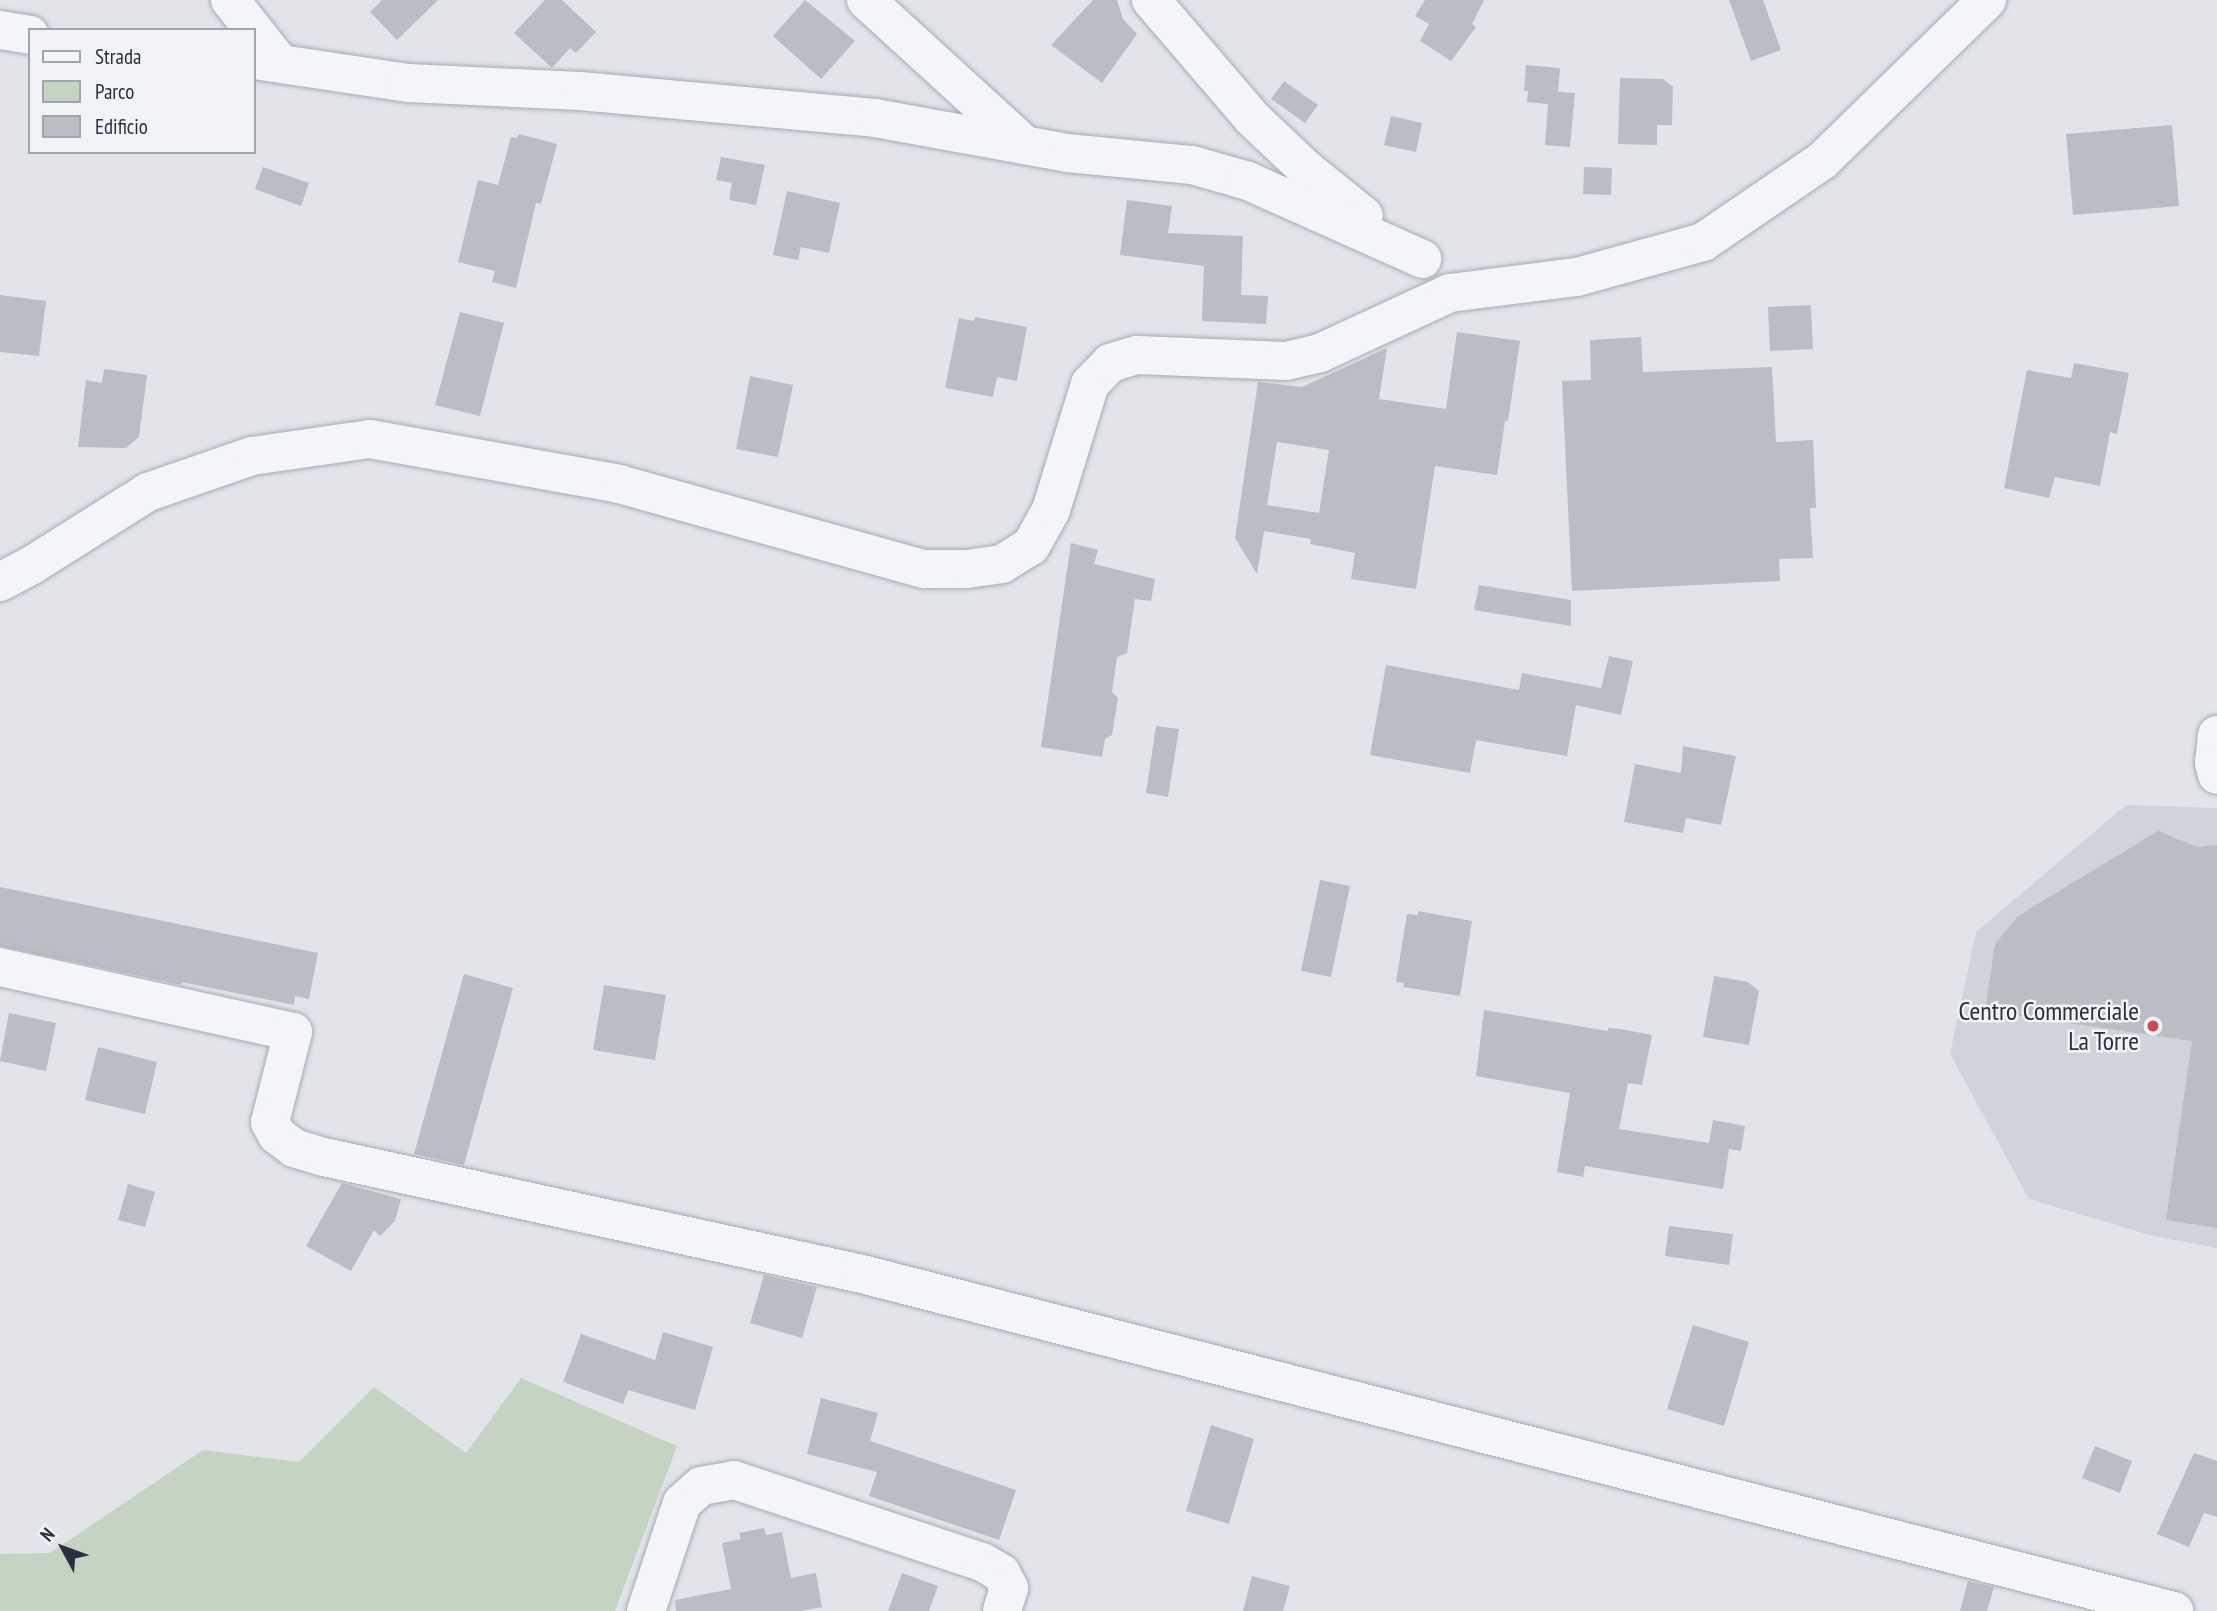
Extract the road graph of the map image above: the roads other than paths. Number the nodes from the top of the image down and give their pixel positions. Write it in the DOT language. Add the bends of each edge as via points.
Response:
graph roads {
  1 [pos="230,0"];
  2 [pos="866,0"];
  3 [pos="1151,0"];
  4 [pos="1987,0"];
  5 [pos="247,28"];
  6 [pos="0,30"];
  7 [pos="28,35"];
  8 [pos="256,44"];
  9 [pos="266,61"];
  10 [pos="1025,145"];
  11 [pos="1422,259"];
  12 [pos="1468,291"];
  13 [pos="0,582"];
  14 [pos="0,967"];
  15 [pos="646,1611"];
  16 [pos="1002,1611"];
  17 [pos="2174,1611"];
  1 -- 5 [label="street"];
  2 -- 10 [label="street"];
  3 -- 11 [label="street" via="1252,118 1298,162"];
  4 -- 12 [label="street" via="1823,160 1703,242 1577,277"];
  6 -- 7 [label="street"];
  8 -- 9 [label="street"];
  9 -- 10 [label="street" via="419,84 580,91 875,118"];
  10 -- 11 [label="street" via="1192,165 1248,181"];
  11 -- 12 [label="street"];
  12 -- 13 [label="street" via="1450,293 1320,353 1286,362 1137,355 1110,363 1090,384 1051,510 1031,546 1002,564 924,569 619,484 370,439 252,456 148,492"];
  14 -- 17 [label="street" via="293,1032 270,1122 277,1135 295,1147 324,1157 862,1273"];
  15 -- 16 [label="street" via="682,1503 701,1486 734,1480 982,1562 1002,1573 1009,1588"];
}
